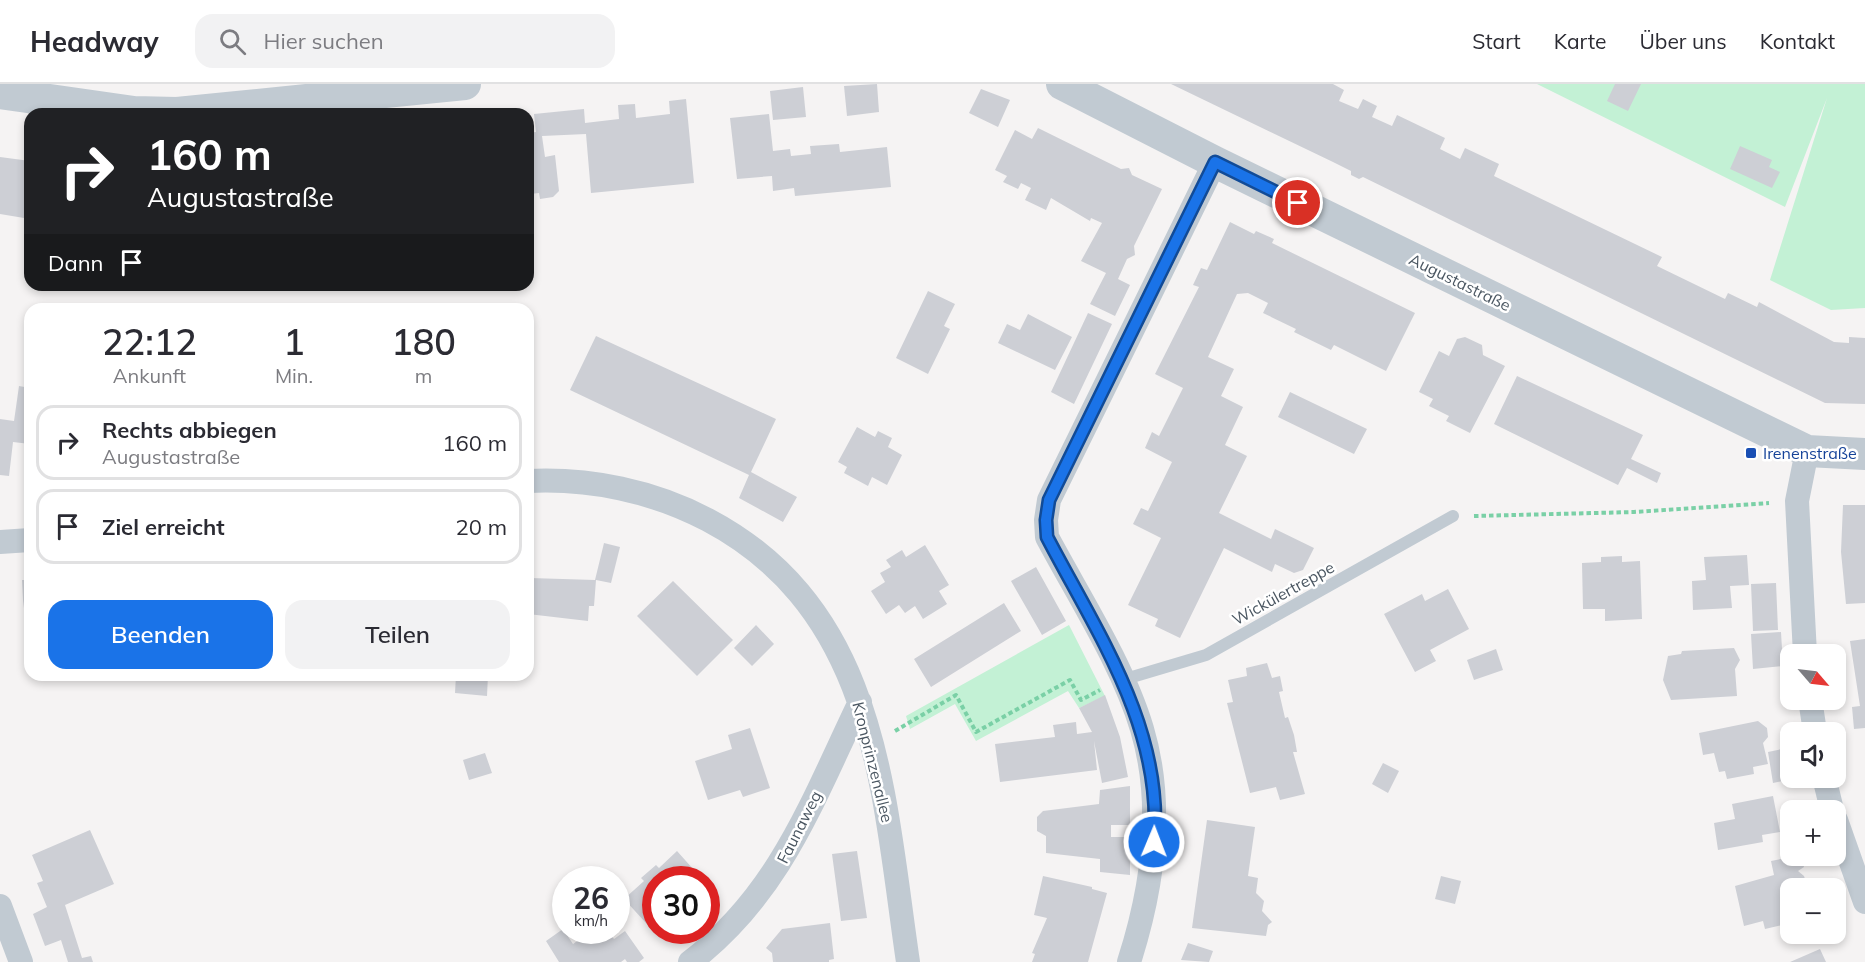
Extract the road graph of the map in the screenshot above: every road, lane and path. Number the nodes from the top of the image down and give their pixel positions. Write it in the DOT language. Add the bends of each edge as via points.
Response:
graph roads {
  1 [pos="465,84"];
  2 [pos="1062,84"];
  3 [pos="0,93"];
  4 [pos="106,108"];
  5 [pos="227,108"];
  6 [pos="1215,162"];
  7 [pos="1807,451"];
  8 [pos="1865,454"];
  9 [pos="534,481"];
  10 [pos="1755,504"];
  11 [pos="1453,516"];
  12 [pos="1467,516"];
  13 [pos="24,540"];
  14 [pos="0,542"];
  15 [pos="1804,644"];
  16 [pos="1112,684"];
  17 [pos="860,702"];
  18 [pos="912,720"];
  19 [pos="1846,848"];
  20 [pos="1865,902"];
  21 [pos="0,906"];
  22 [pos="21,962"];
  23 [pos="690,962"];
  24 [pos="908,962"];
  25 [pos="1129,962"];
  1 -- 5 [label="street"];
  2 -- 6 [label="street, Augustastraße"];
  3 -- 4 [label="street"];
  6 -- 7 [label="street, Augustastraße"];
  6 -- 16 [label="street" via="1049,500 1047,537"];
  7 -- 8 [label="street, Augustastraße"];
  7 -- 15 [label="street" via="1797,501"];
  9 -- 17 [label="street, Kronprinzenallee" via="586,482 634,492 696,514 741,540 784,575 814,609 837,646"];
  10 -- 12 [label="path"];
  11 -- 16 [label="lane, Wickülertreppe" via="1206,655"];
  13 -- 14 [label="street"];
  16 -- 18 [label="path" via="1081,700 1070,680 976,732 956,695"];
  16 -- 25 [label="street" via="1142,729 1152,772 1155,825 1144,909"];
  17 -- 23 [label="street, Faunaweg" via="782,863 744,912"];
  17 -- 24 [label="street, Kronprinzenallee" via="889,823"];
  19 -- 20 [label="street"];
  21 -- 22 [label="street"];
}
